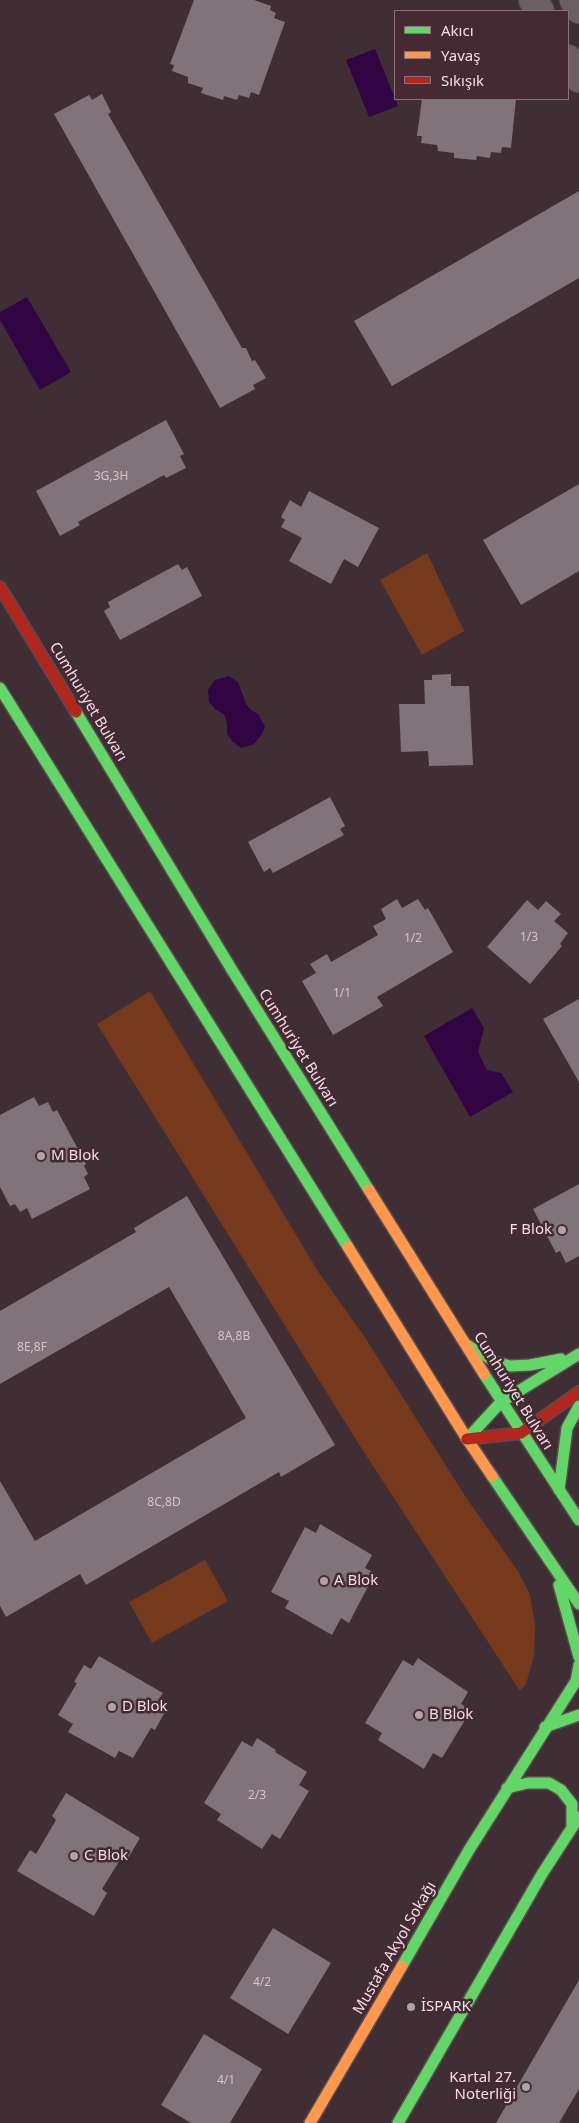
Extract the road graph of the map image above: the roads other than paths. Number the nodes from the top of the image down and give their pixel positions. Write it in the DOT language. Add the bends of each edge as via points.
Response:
graph roads {
  1 [pos="574,0"];
  2 [pos="579,9"];
  3 [pos="569,61"];
  4 [pos="579,78"];
  5 [pos="0,587"];
  6 [pos="0,688"];
  7 [pos="465,1344"];
  8 [pos="579,1354"];
  9 [pos="579,1392"];
  10 [pos="501,1402"];
  11 [pos="579,1406"];
  12 [pos="521,1433"];
  13 [pos="467,1439"];
  14 [pos="559,1490"];
  15 [pos="579,1520"];
  16 [pos="552,1562"];
  17 [pos="579,1604"];
  18 [pos="579,1657"];
  19 [pos="579,1664"];
  20 [pos="579,1715"];
  21 [pos="545,1727"];
  22 [pos="507,1788"];
  23 [pos="577,1822"];
  24 [pos="310,2123"];
  25 [pos="398,2123"];
  1 -- 2 [label="street"];
  3 -- 4 [label="street"];
  5 -- 7 [label="street, Cumhuriyet Bulvarı" via="232,970"];
  6 -- 13 [label="street"];
  7 -- 8 [label="street" via="496,1362 510,1366 550,1362"];
  7 -- 10 [label="street, Cumhuriyet Bulvarı"];
  8 -- 10 [label="street"];
  9 -- 12 [label="street"];
  10 -- 12 [label="street, Cumhuriyet Bulvarı"];
  10 -- 13 [label="street"];
  11 -- 14 [label="street" via="567,1428"];
  12 -- 13 [label="street"];
  12 -- 14 [label="street, Cumhuriyet Bulvarı"];
  13 -- 16 [label="street"];
  14 -- 15 [label="street, Cumhuriyet Bulvarı"];
  16 -- 17 [label="street"];
  16 -- 18 [label="street"];
  19 -- 21 [label="street, Mustafa Akyol Sokağı" via="576,1680"];
  20 -- 21 [label="street"];
  21 -- 22 [label="street, Mustafa Akyol Sokağı"];
  22 -- 23 [label="street" via="549,1783 562,1790 572,1804"];
  22 -- 24 [label="street, Mustafa Akyol Sokağı"];
  23 -- 25 [label="street" via="542,1874"];
}
